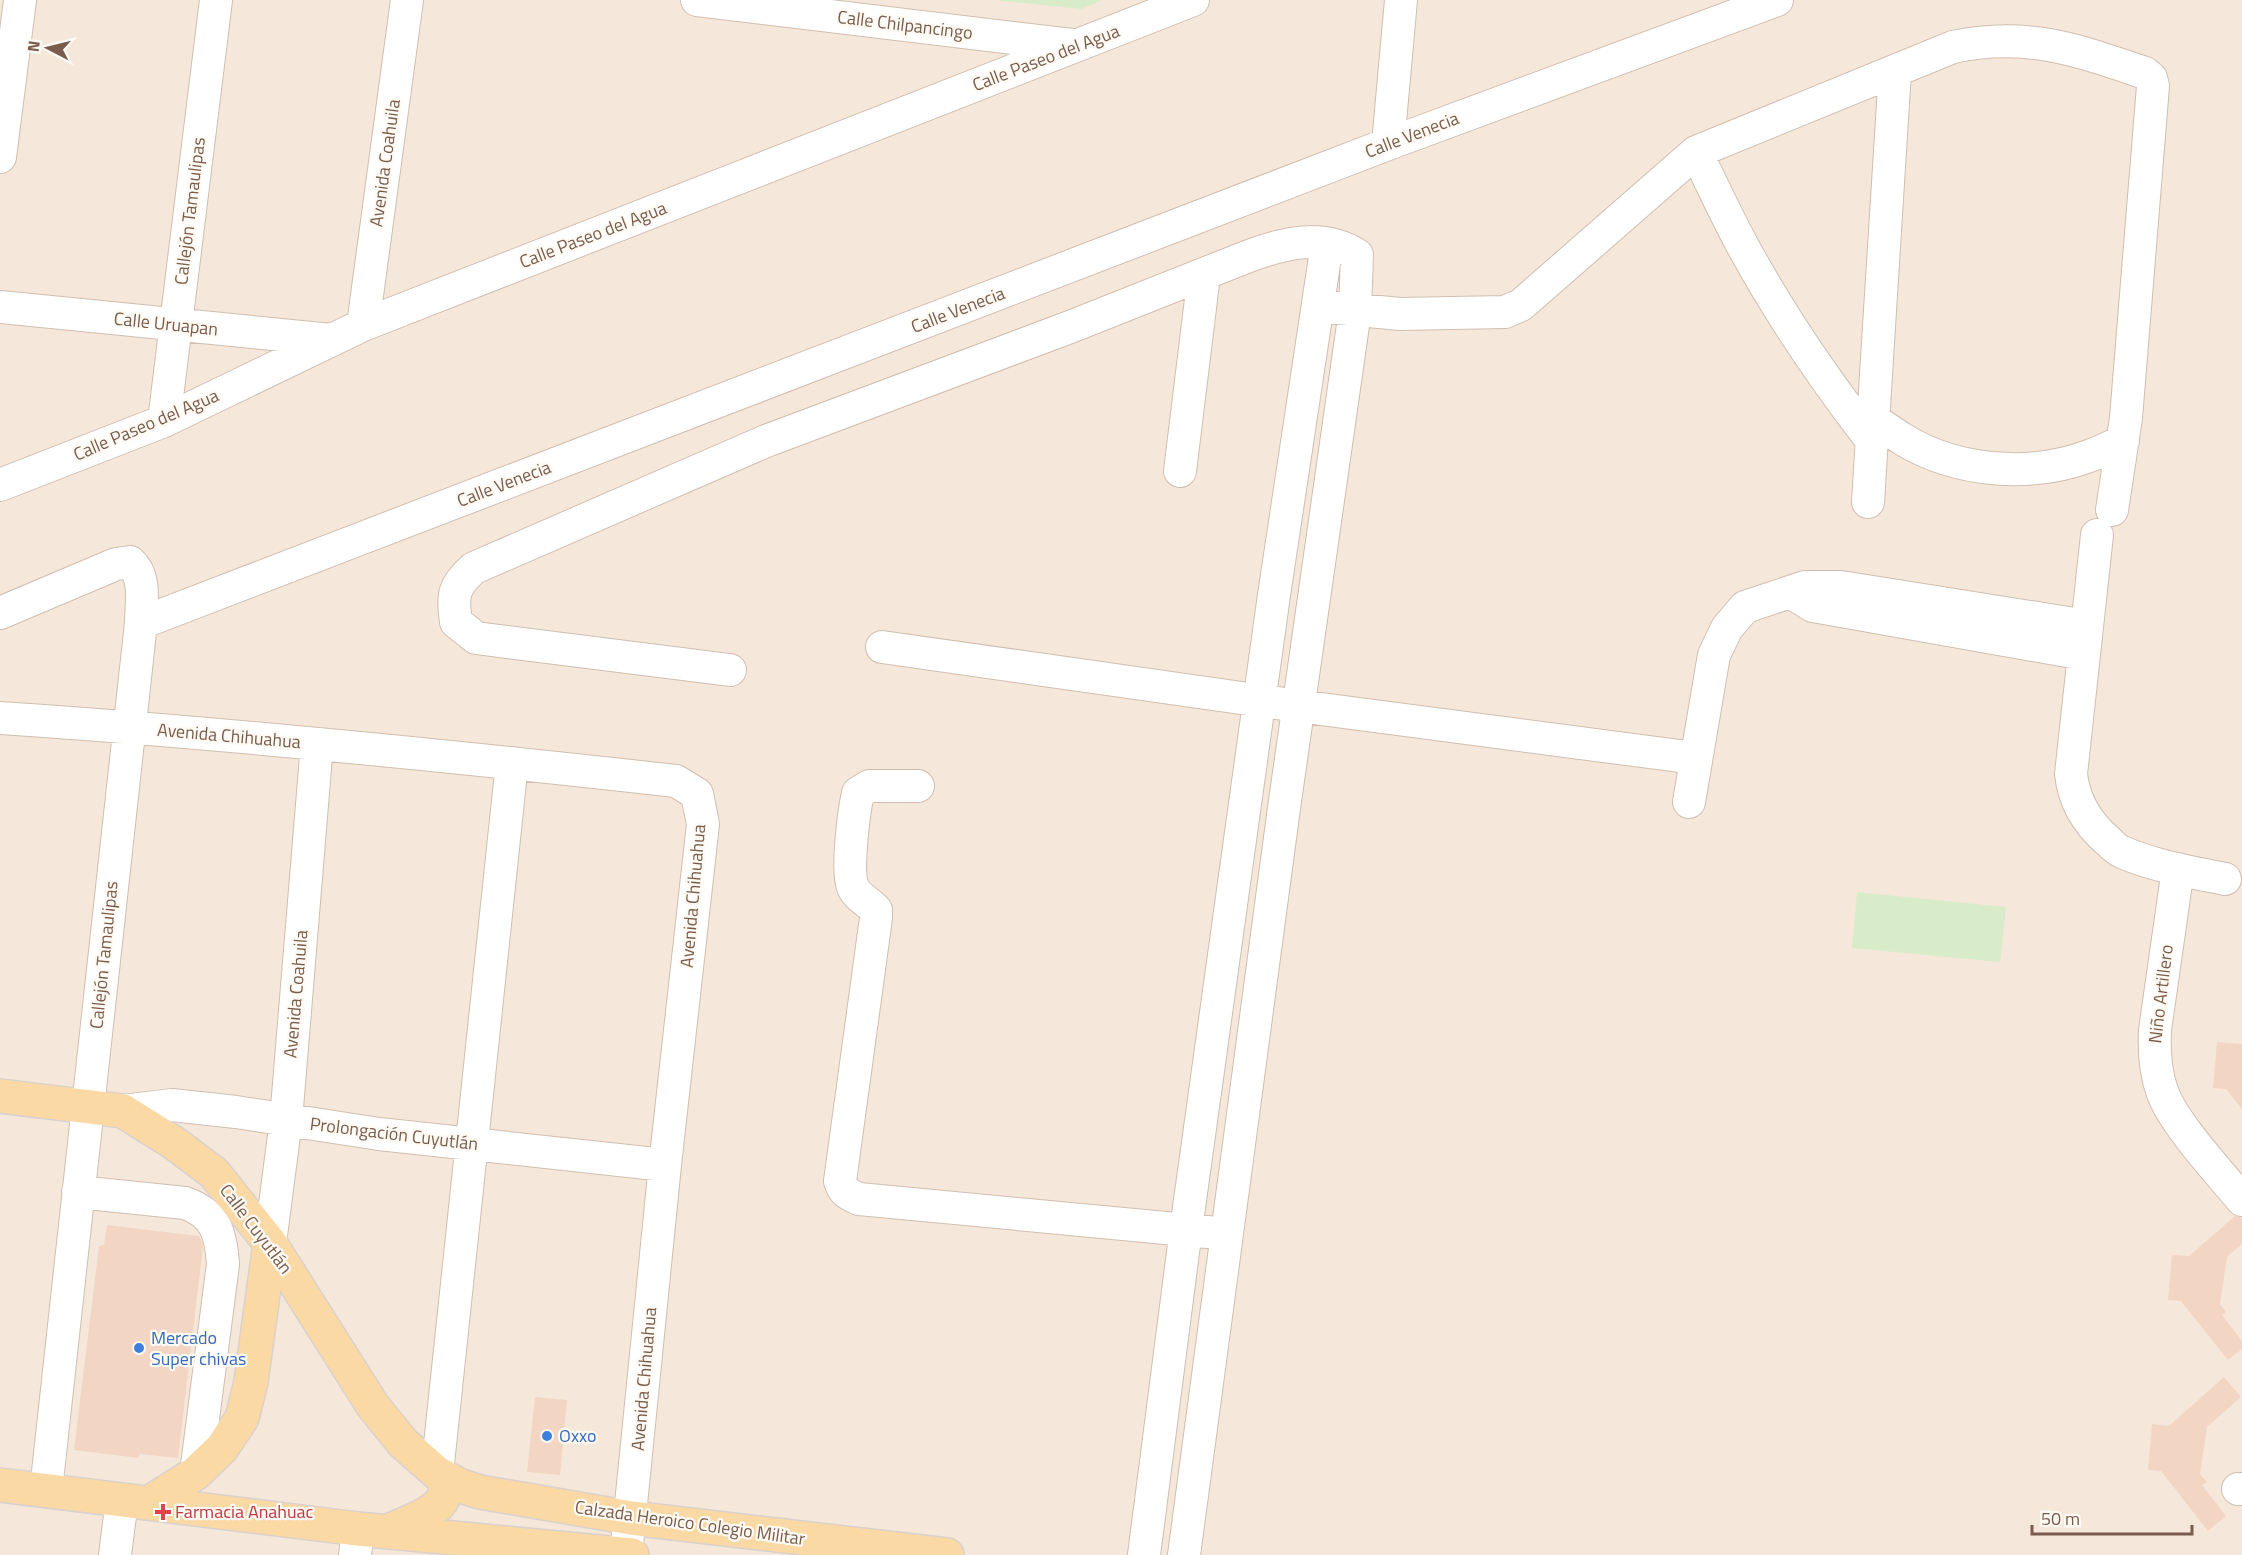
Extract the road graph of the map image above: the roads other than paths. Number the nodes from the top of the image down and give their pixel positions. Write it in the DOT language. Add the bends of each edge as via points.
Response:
graph roads {
  1 [pos="20,0"];
  2 [pos="216,0"];
  3 [pos="407,0"];
  4 [pos="697,0"];
  5 [pos="1193,0"];
  6 [pos="1401,0"];
  7 [pos="1777,0"];
  8 [pos="1077,46"];
  9 [pos="1895,71"];
  10 [pos="1388,144"];
  11 [pos="1696,152"];
  12 [pos="0,157"];
  13 [pos="1327,243"];
  14 [pos="1204,275"];
  15 [pos="1318,306"];
  16 [pos="0,307"];
  17 [pos="1355,311"];
  18 [pos="363,325"];
  19 [pos="176,326"];
  20 [pos="332,340"];
  21 [pos="164,421"];
  22 [pos="1873,430"];
  23 [pos="2123,441"];
  24 [pos="1180,471"];
  25 [pos="0,485"];
  26 [pos="1868,502"];
  27 [pos="1274,595"];
  28 [pos="1314,599"];
  29 [pos="0,613"];
  30 [pos="141,623"];
  31 [pos="2085,640"];
  32 [pos="882,647"];
  33 [pos="730,670"];
  34 [pos="1261,701"];
  35 [pos="1298,706"];
  36 [pos="0,718"];
  37 [pos="129,727"];
  38 [pos="316,744"];
  39 [pos="1695,758"];
  40 [pos="512,763"];
  41 [pos="918,786"];
  42 [pos="1689,802"];
  43 [pos="1246,804"];
  44 [pos="1284,808"];
  45 [pos="2178,869"];
  46 [pos="2225,879"];
  47 [pos="1228,937"];
  48 [pos="1266,941"];
  49 [pos="0,1096"];
  50 [pos="88,1106"];
  51 [pos="1204,1107"];
  52 [pos="123,1111"];
  53 [pos="1243,1115"];
  54 [pos="286,1120"];
  55 [pos="472,1143"];
  56 [pos="665,1165"];
  57 [pos="78,1192"];
  58 [pos="2242,1200"];
  59 [pos="1186,1229"];
  60 [pos="1227,1234"];
  61 [pos="270,1243"];
  62 [pos="196,1473"];
  63 [pos="440,1475"];
  64 [pos="0,1485"];
  65 [pos="46,1490"];
  66 [pos="136,1502"];
  67 [pos="1151,1503"];
  68 [pos="1190,1508"];
  69 [pos="631,1518"];
  70 [pos="366,1539"];
  71 [pos="626,1554"];
  72 [pos="115,1555"];
  73 [pos="632,1555"];
  74 [pos="947,1555"];
  75 [pos="1144,1555"];
  76 [pos="1184,1555"];
  1 -- 12 [label="street"];
  2 -- 19 [label="street, Callejón Tamaulipas"];
  3 -- 18 [label="street, Avenida Coahuila"];
  4 -- 8 [label="street, Calle Chilpancingo"];
  5 -- 8 [label="street, Calle Paseo del Agua"];
  6 -- 10 [label="street"];
  7 -- 10 [label="street, Calle Venecia"];
  8 -- 18 [label="street, Calle Paseo del Agua"];
  9 -- 11 [label="street"];
  9 -- 22 [label="street"];
  9 -- 23 [label="street" via="1953,47 1982,40 2018,40 2084,52 2151,78"];
  10 -- 30 [label="street, Calle Venecia"];
  11 -- 17 [label="street" via="1521,304 1505,312"];
  11 -- 22 [label="street" via="1745,250 1787,321 1827,383"];
  13 -- 14 [label="street" via="1279,245"];
  13 -- 15 [label="street"];
  13 -- 17 [label="street" via="1357,255"];
  14 -- 24 [label="street"];
  14 -- 33 [label="street" via="766,441 496,558 461,579 453,602 456,622 476,638"];
  15 -- 17 [label="street"];
  15 -- 27 [label="street"];
  16 -- 19 [label="street, Calle Uruapan"];
  17 -- 28 [label="street"];
  18 -- 20 [label="street, Calle Paseo del Agua"];
  19 -- 20 [label="street, Calle Uruapan"];
  19 -- 21 [label="street, Callejón Tamaulipas"];
  20 -- 21 [label="street, Calle Paseo del Agua"];
  21 -- 25 [label="street, Calle Paseo del Agua"];
  22 -- 23 [label="street" via="1939,456 1976,466 2014,469 2052,466"];
  22 -- 26 [label="street"];
  23 -- 31 [label="street"];
  27 -- 28 [label="street"];
  27 -- 34 [label="street"];
  28 -- 35 [label="street"];
  29 -- 30 [label="street, Callejón Tamaulipas" via="116,564 130,562 140,579"];
  30 -- 37 [label="street, Callejón Tamaulipas"];
  31 -- 39 [label="street" via="1841,587 1805,587 1745,607 1727,628 1714,656"];
  31 -- 45 [label="street" via="2071,774 2073,790 2094,829 2120,852"];
  32 -- 34 [label="street"];
  34 -- 35 [label="street"];
  34 -- 43 [label="street"];
  35 -- 39 [label="street"];
  35 -- 44 [label="street"];
  36 -- 37 [label="street, Avenida Chihuahua"];
  37 -- 38 [label="street, Avenida Chihuahua"];
  37 -- 50 [label="street, Callejón Tamaulipas"];
  38 -- 40 [label="street, Avenida Chihuahua"];
  38 -- 54 [label="street, Avenida Coahuila"];
  39 -- 42 [label="street"];
  40 -- 55 [label="street"];
  40 -- 56 [label="street, Avenida Chihuahua" via="676,781 697,794 703,824"];
  41 -- 59 [label="street" via="869,786 858,793 855,806 850,875 853,888 876,910 840,1181 843,1189 859,1199"];
  43 -- 44 [label="street"];
  43 -- 47 [label="street"];
  44 -- 48 [label="street"];
  45 -- 46 [label="street"];
  45 -- 58 [label="street, Niño Artillero" via="2155,1030 2157,1073 2162,1093 2179,1122"];
  47 -- 48 [label="street"];
  47 -- 51 [label="street"];
  48 -- 53 [label="street"];
  49 -- 50 [label="main road, Calle Cuyutlán"];
  50 -- 52 [label="main road, Calle Cuyutlán"];
  50 -- 57 [label="street, Callejón Tamaulipas"];
  51 -- 53 [label="street"];
  51 -- 59 [label="street"];
  52 -- 54 [label="street, Prolongación Cuyutlán" via="172,1105"];
  52 -- 61 [label="main road, Calle Cuyutlán" via="214,1173"];
  53 -- 60 [label="street"];
  54 -- 55 [label="street, Prolongación Cuyutlán"];
  54 -- 61 [label="street, Avenida Coahuila"];
  55 -- 56 [label="street, Prolongación Cuyutlán"];
  55 -- 63 [label="street"];
  56 -- 69 [label="street, Avenida Chihuahua"];
  57 -- 62 [label="street" via="185,1203 201,1209 213,1222 221,1240 223,1264"];
  57 -- 65 [label="street, Callejón Tamaulipas"];
  59 -- 60 [label="street"];
  59 -- 67 [label="street"];
  60 -- 68 [label="street"];
  61 -- 62 [label="main road" via="251,1382 242,1418 222,1448"];
  61 -- 63 [label="main road, Calle Cuyutlán" via="373,1406 403,1443"];
  62 -- 66 [label="main road"];
  63 -- 69 [label="main road, Calzada Heroico Colegio Militar" via="480,1492"];
  63 -- 70 [label="main road" via="446,1488 443,1500 435,1508"];
  64 -- 65 [label="main road"];
  65 -- 66 [label="main road"];
  66 -- 70 [label="main road"];
  66 -- 72 [label="street"];
  67 -- 68 [label="street"];
  67 -- 75 [label="street"];
  68 -- 76 [label="street"];
  69 -- 71 [label="street, Avenida Chihuahua"];
  69 -- 74 [label="main road, Calzada Heroico Colegio Militar"];
  70 -- 71 [label="main road"];
  71 -- 73 [label="main road"];
}
